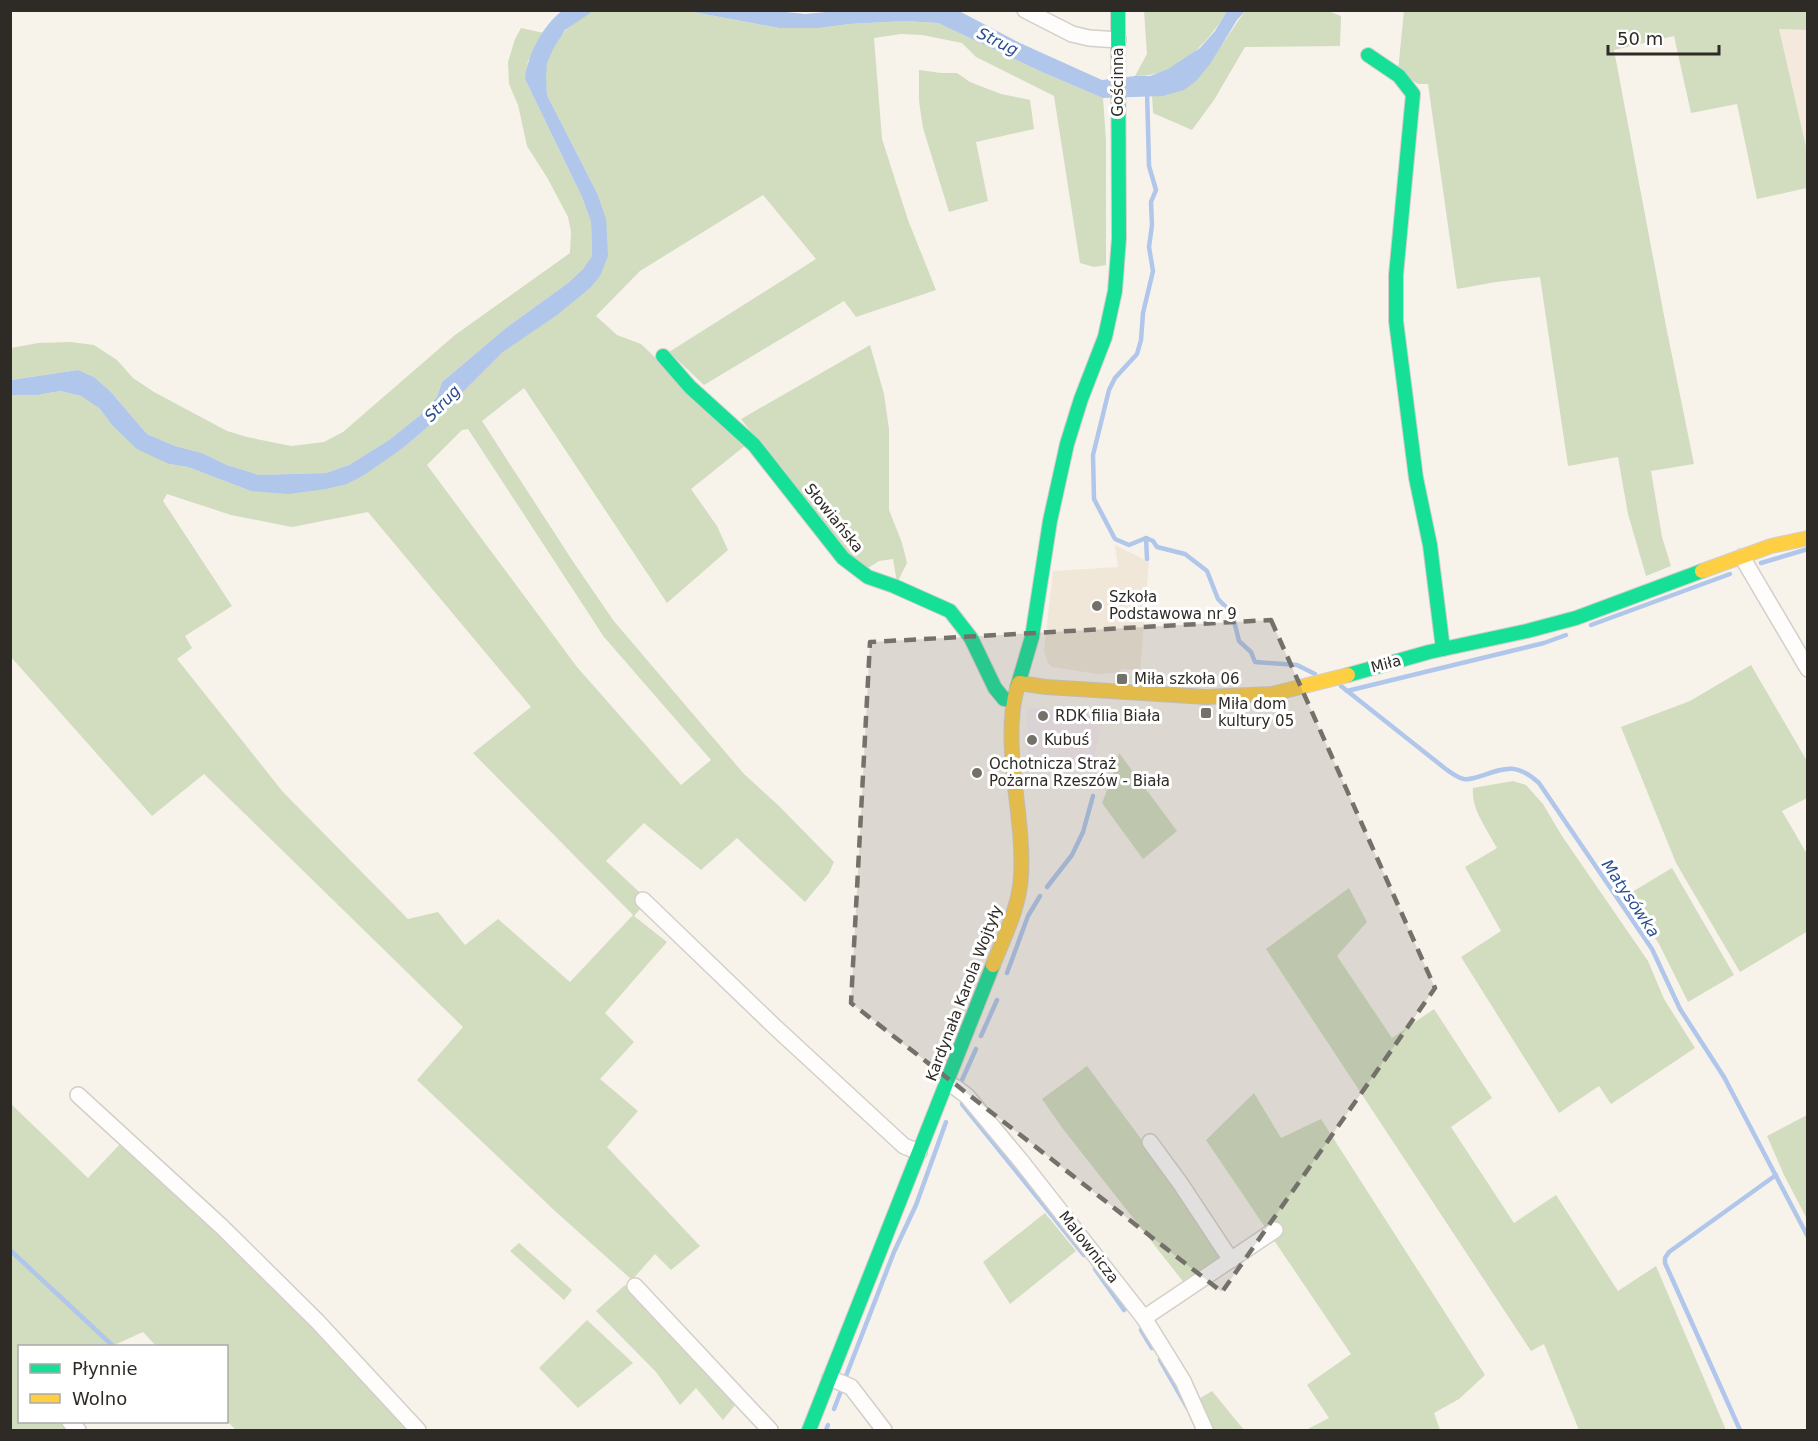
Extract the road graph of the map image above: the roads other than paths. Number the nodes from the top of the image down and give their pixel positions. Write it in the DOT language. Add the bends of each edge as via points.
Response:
graph roads {
  1 [pos="1025,10"];
  2 [pos="1118,10"];
  3 [pos="1118,47"];
  4 [pos="1368,55"];
  5 [pos="1118,125"];
  6 [pos="663,356"];
  7 [pos="1808,538"];
  8 [pos="1742,557"];
  9 [pos="1443,649"];
  10 [pos="1808,669"];
  11 [pos="1019,682"];
  12 [pos="1014,700"];
  13 [pos="643,900"];
  14 [pos="946,1083"];
  15 [pos="78,1095"];
  16 [pos="1150,1142"];
  17 [pos="919,1152"];
  18 [pos="1275,1230"];
  19 [pos="1231,1260"];
  20 [pos="635,1286"];
  21 [pos="1144,1318"];
  22 [pos="830,1378"];
  23 [pos="418,1431"];
  24 [pos="770,1431"];
  25 [pos="809,1431"];
  26 [pos="884,1431"];
  27 [pos="1205,1431"];
  1 -- 3 [label="street, Gościnna" via="1072,34"];
  2 -- 3 [label="street, Gościnna"];
  3 -- 5 [label="street, Gościnna"];
  4 -- 9 [label="street" via="1387,66 1413,94 1396,275 1396,321"];
  5 -- 11 [label="street, Kardynała Karola Wojtyły" via="1118,271 1113,308 1067,444 1050,521 1032,638"];
  6 -- 12 [label="street, Słowiańska" via="690,387 754,445 843,558 868,577 950,610 971,638 995,688 1004,699"];
  7 -- 8 [label="street, Miła"];
  8 -- 9 [label="street, Miła" via="1576,618"];
  8 -- 10 [label="street"];
  9 -- 11 [label="street, Miła" via="1272,694 1168,696"];
  11 -- 12 [label="street, Kardynała Karola Wojtyły"];
  12 -- 14 [label="street, Kardynała Karola Wojtyły" via="1011,730 1022,855 1019,894"];
  13 -- 17 [label="street" via="904,1146"];
  14 -- 17 [label="street, Kardynała Karola Wojtyły"];
  14 -- 21 [label="street, Malownicza" via="967,1096"];
  15 -- 23 [label="street" via="222,1227 318,1322"];
  16 -- 19 [label="street"];
  17 -- 22 [label="street, Kardynała Karola Wojtyły"];
  18 -- 19 [label="street"];
  19 -- 21 [label="street"];
  20 -- 24 [label="street"];
  21 -- 27 [label="street, Malownicza" via="1183,1381"];
  22 -- 25 [label="street, Kardynała Karola Wojtyły"];
  22 -- 26 [label="street" via="851,1387"];
}
